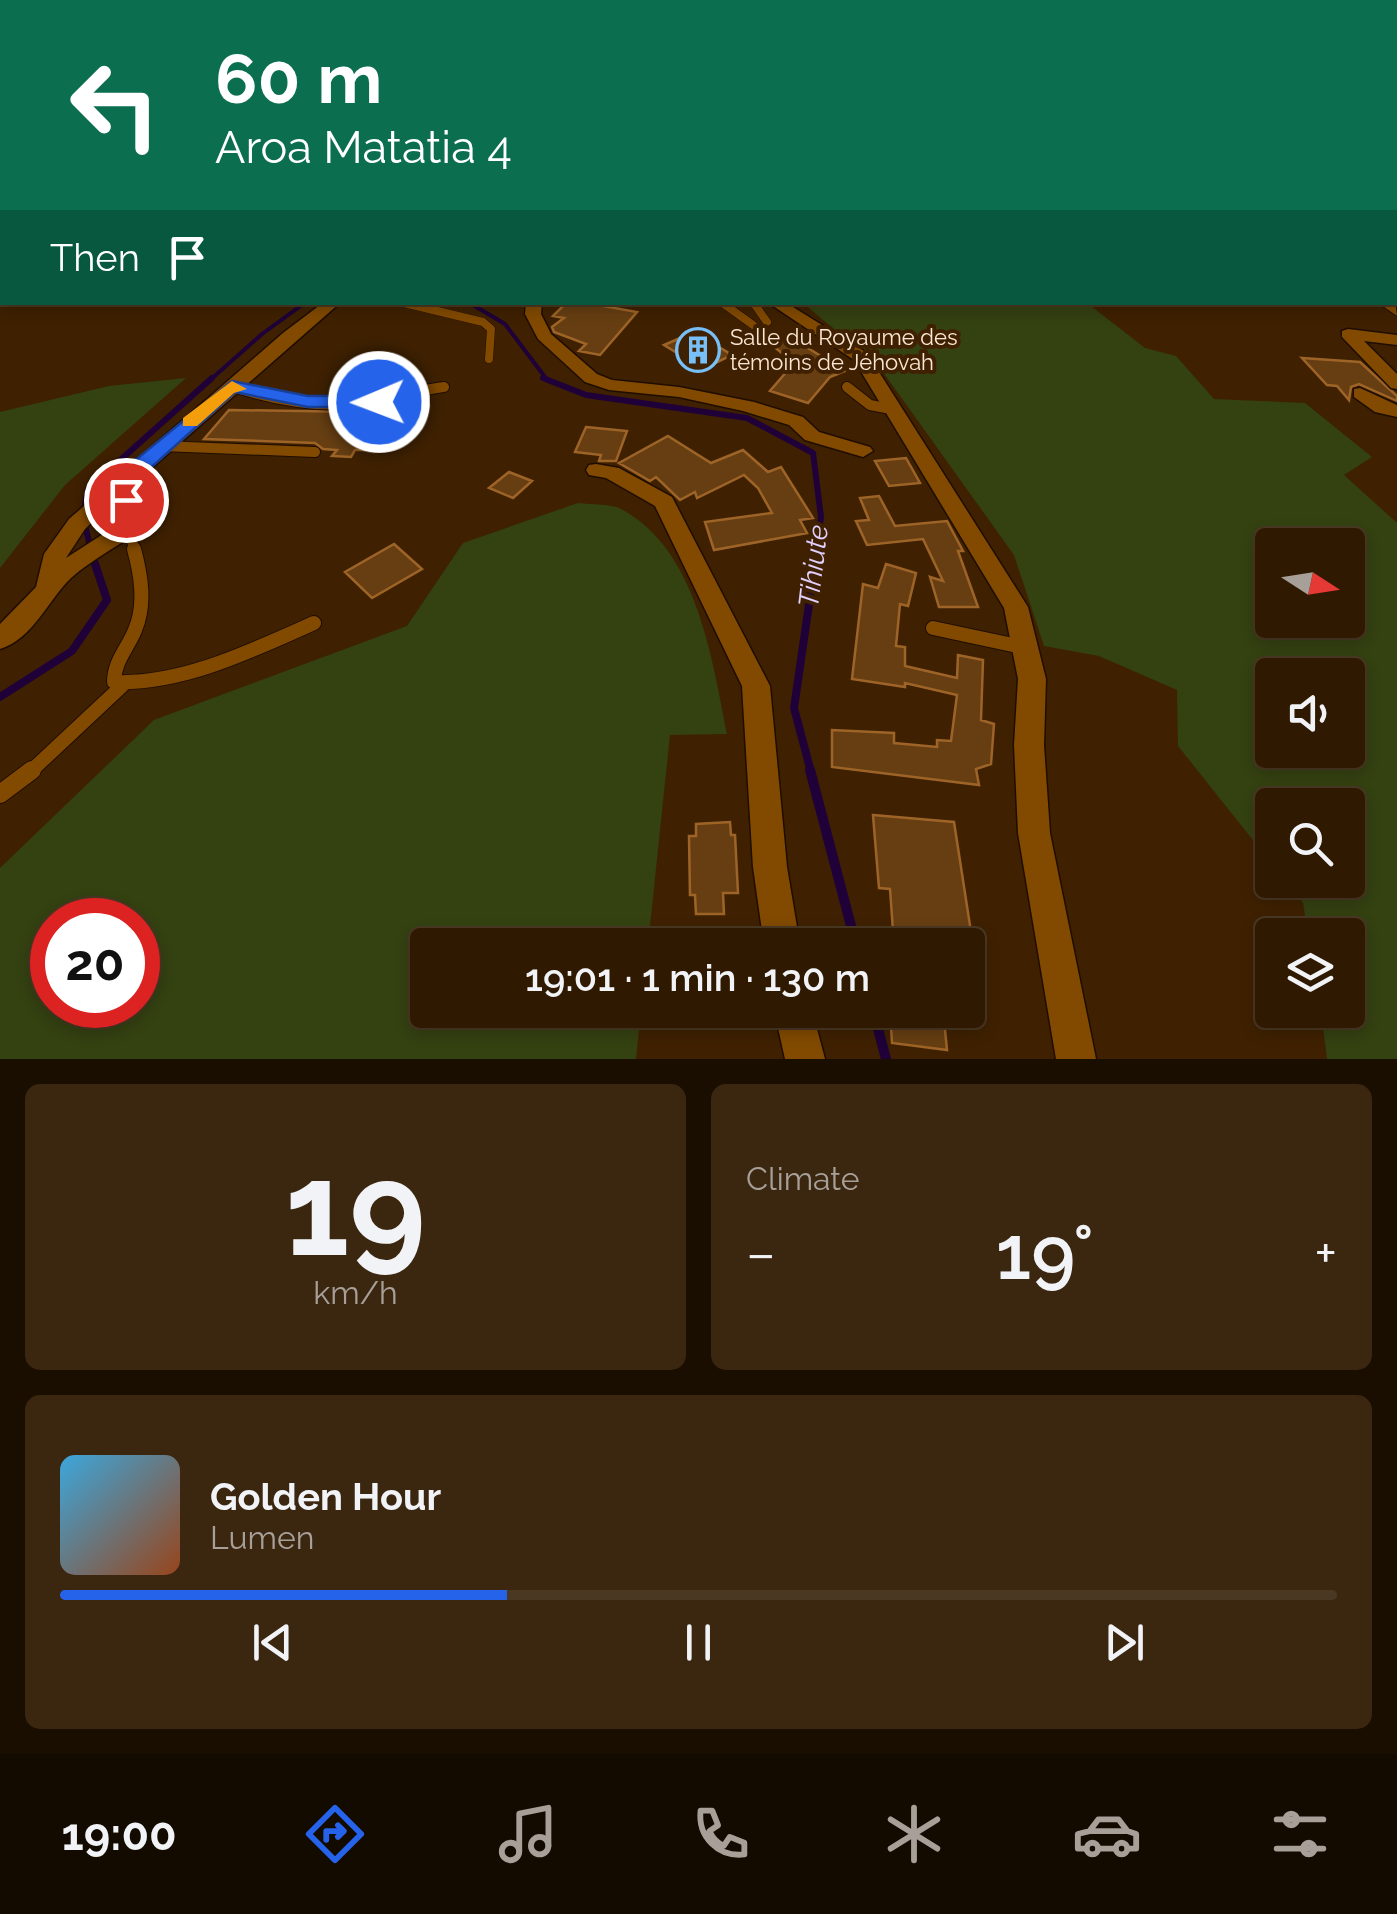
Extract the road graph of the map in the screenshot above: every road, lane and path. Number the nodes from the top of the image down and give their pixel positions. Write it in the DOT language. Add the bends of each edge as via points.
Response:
graph roads {
  1 [pos="412,305"];
  2 [pos="534,305"];
  3 [pos="725,305"];
  4 [pos="755,305"];
  5 [pos="779,305"];
  6 [pos="315,310"];
  7 [pos="767,322"];
  8 [pos="753,325"];
  9 [pos="1397,340"];
  10 [pos="489,359"];
  11 [pos="1397,384"];
  12 [pos="232,386"];
  13 [pos="847,386"];
  14 [pos="444,387"];
  15 [pos="1360,393"];
  16 [pos="892,410"];
  17 [pos="1397,411"];
  18 [pos="162,446"];
  19 [pos="864,451"];
  20 [pos="315,452"];
  21 [pos="596,470"];
  22 [pos="130,477"];
  23 [pos="120,533"];
  24 [pos="49,589"];
  25 [pos="314,622"];
  26 [pos="933,628"];
  27 [pos="0,639"];
  28 [pos="1023,647"];
  29 [pos="124,684"];
  30 [pos="0,794"];
  31 [pos="779,928"];
  32 [pos="798,1028"];
  33 [pos="804,1059"];
  34 [pos="1076,1059"];
  1 -- 10 [label="lane" via="483,322 491,329"];
  2 -- 19 [label="street" via="544,336 592,378 746,406"];
  3 -- 8 [label="lane"];
  4 -- 7 [label="lane"];
  5 -- 16 [label="street" via="862,357"];
  6 -- 12 [label="street"];
  9 -- 11 [label="street" via="1348,334"];
  12 -- 14 [label="lane" via="347,403"];
  12 -- 18 [label="street"];
  13 -- 16 [label="lane" via="870,405"];
  15 -- 17 [label="street"];
  16 -- 28 [label="street" via="1013,600"];
  18 -- 20 [label="lane"];
  18 -- 22 [label="street"];
  21 -- 31 [label="street" via="612,472 664,502 756,686"];
  22 -- 23 [label="street"];
  22 -- 24 [label="street" via="70,533 50,566"];
  23 -- 24 [label="street"];
  23 -- 29 [label="lane" via="141,591 136,628 113,674 114,682"];
  24 -- 27 [label="street"];
  25 -- 29 [label="lane" via="254,648"];
  26 -- 28 [label="lane"];
  28 -- 34 [label="street" via="1032,680 1034,833"];
  29 -- 30 [label="lane"];
  32 -- 33 [label="street"];
}
